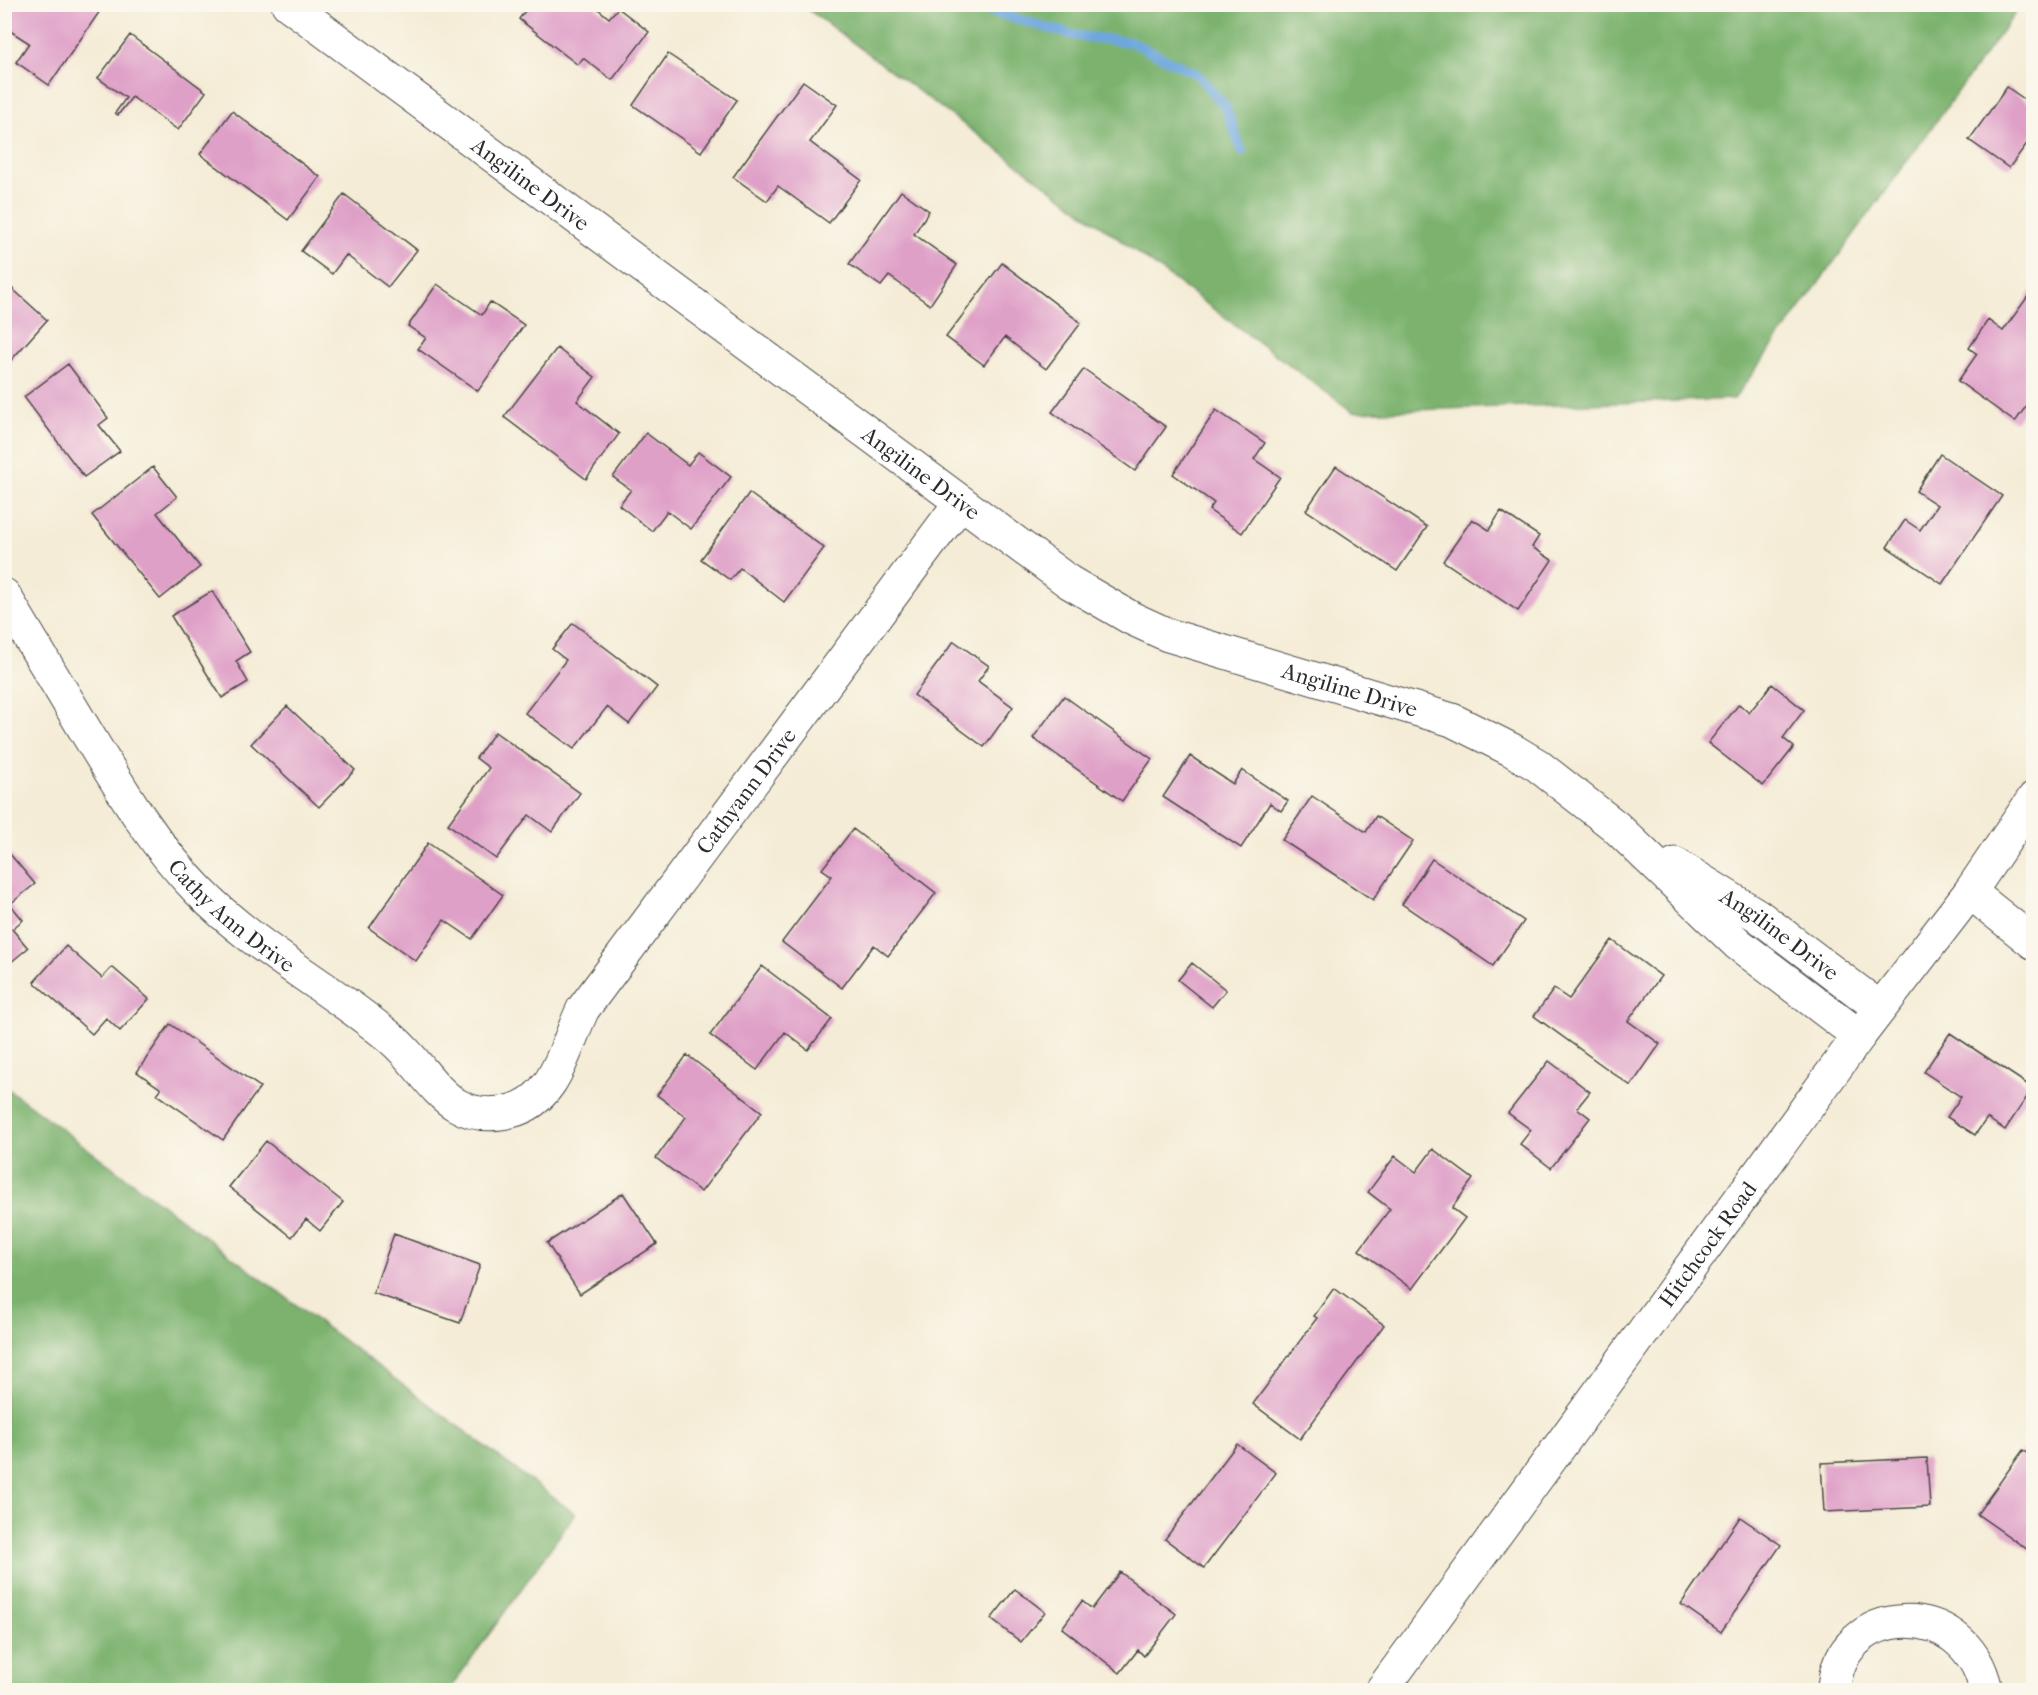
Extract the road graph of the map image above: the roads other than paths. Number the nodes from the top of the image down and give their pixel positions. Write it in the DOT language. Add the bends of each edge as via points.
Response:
graph roads {
  1 [pos="288,4"];
  2 [pos="961,502"];
  3 [pos="4,595"];
  4 [pos="2034,798"];
  5 [pos="1615,826"];
  6 [pos="1970,892"];
  7 [pos="2034,943"];
  8 [pos="1880,1008"];
  9 [pos="1858,1036"];
  10 [pos="548,1087"];
  11 [pos="1382,1690"];
  12 [pos="1834,1690"];
  13 [pos="1986,1690"];
  1 -- 2 [label="street, Angiline Drive"];
  2 -- 5 [label="street, Angiline Drive" via="1069,582 1131,618 1168,635 1452,720 1537,765"];
  2 -- 10 [label="street, Cathyann Drive" via="583,1009"];
  3 -- 10 [label="street, Cathy Ann Drive" via="127,800 170,860 200,892 391,1039 448,1102 467,1112 487,1115 512,1111"];
  4 -- 6 [label="street, Hitchcock Road"];
  5 -- 8 [label="street, Angiline Drive" via="1757,915"];
  5 -- 9 [label="street, Angiline Drive" via="1738,944"];
  6 -- 7 [label="street"];
  6 -- 8 [label="street, Hitchcock Road"];
  8 -- 9 [label="street, Hitchcock Road"];
  9 -- 11 [label="street, Hitchcock Road"];
  12 -- 13 [label="street" via="1840,1665 1851,1647 1872,1629 1898,1621 1939,1626 1958,1638 1976,1660"];
}
